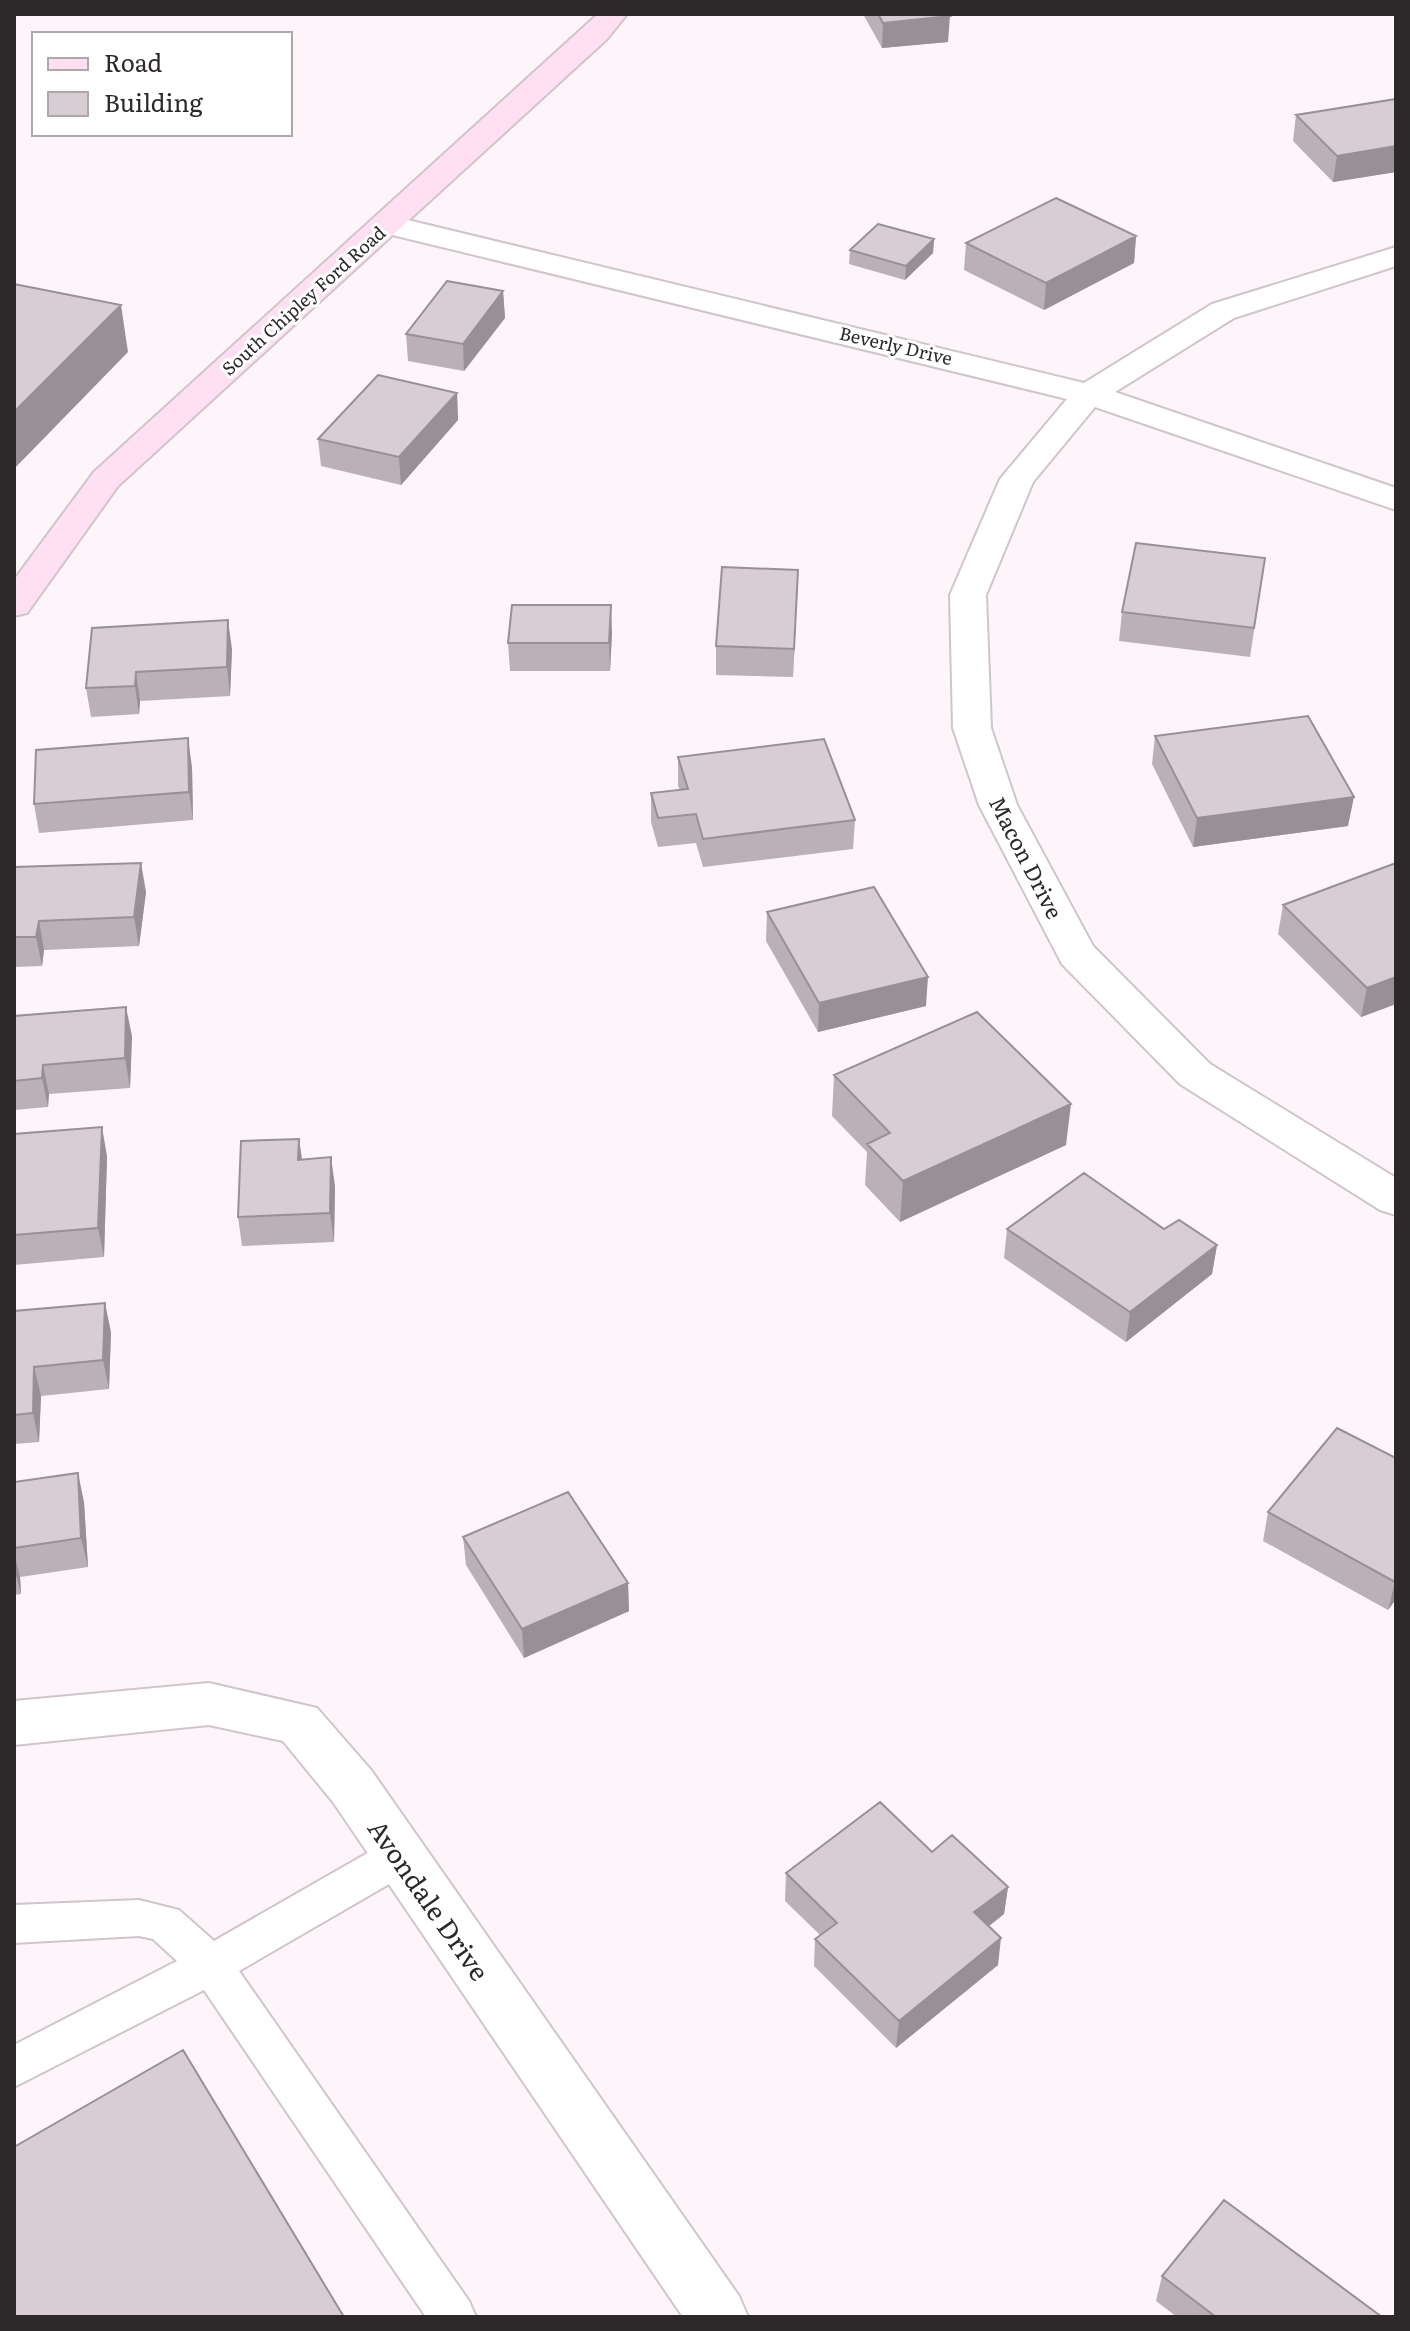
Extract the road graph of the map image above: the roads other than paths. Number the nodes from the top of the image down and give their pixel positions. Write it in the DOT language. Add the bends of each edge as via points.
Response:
graph roads {
  1 [pos="613,14"];
  2 [pos="387,224"];
  3 [pos="1396,256"];
  4 [pos="1089,394"];
  5 [pos="1396,500"];
  6 [pos="14,605"];
  7 [pos="1396,1199"];
  8 [pos="14,1723"];
  9 [pos="400,1856"];
  10 [pos="14,1924"];
  11 [pos="211,1965"];
  12 [pos="14,2067"];
  13 [pos="453,2317"];
  14 [pos="718,2317"];
  1 -- 2 [label="street, South Chipley Ford Road"];
  2 -- 4 [label="street, Beverly Drive"];
  2 -- 6 [label="street, South Chipley Ford Road" via="106,479"];
  3 -- 4 [label="street, Macon Drive" via="1223,311"];
  4 -- 5 [label="street, Beverly Drive"];
  4 -- 7 [label="street, Macon Drive" via="1017,479 968,595 972,728 998,805 1077,954 1195,1074"];
  8 -- 9 [label="street, Avondale Drive" via="209,1704 299,1723 352,1786"];
  9 -- 11 [label="lane"];
  9 -- 14 [label="street, Avondale Drive"];
  10 -- 11 [label="lane" via="139,1918 164,1923"];
  11 -- 12 [label="lane"];
  11 -- 13 [label="lane"];
}
